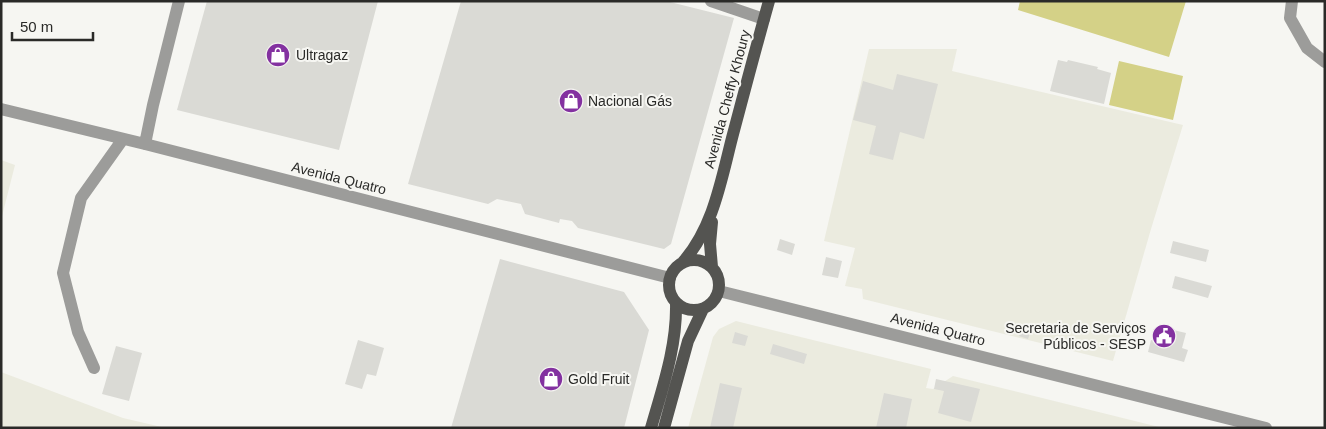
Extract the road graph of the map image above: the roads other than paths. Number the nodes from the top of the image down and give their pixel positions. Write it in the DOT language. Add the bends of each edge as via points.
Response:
graph roads {
  1 [pos="179,1"];
  2 [pos="711,1"];
  3 [pos="769,1"];
  4 [pos="1292,1"];
  5 [pos="764,19"];
  6 [pos="1325,62"];
  7 [pos="1,109"];
  8 [pos="123,139"];
  9 [pos="145,144"];
  10 [pos="714,204"];
  11 [pos="683,262"];
  12 [pos="712,267"];
  13 [pos="670,278"];
  14 [pos="719,290"];
  15 [pos="676,303"];
  16 [pos="703,309"];
  17 [pos="94,368"];
  18 [pos="651,428"];
  19 [pos="664,428"];
  20 [pos="1266,428"];
  1 -- 9 [label="street"];
  2 -- 5 [label="street"];
  3 -- 5 [label="main road, Avenida Cheffy Khoury"];
  4 -- 6 [label="street" via="1290,18 1307,48"];
  5 -- 10 [label="main road, Avenida Cheffy Khoury"];
  7 -- 8 [label="street, Avenida Quatro"];
  8 -- 9 [label="street, Avenida Quatro"];
  8 -- 17 [label="street" via="81,198 63,273 78,332"];
  9 -- 13 [label="street, Avenida Quatro"];
  10 -- 11 [label="main road" via="702,236"];
  10 -- 12 [label="main road" via="710,244"];
  11 -- 12 [label="main road" via="697,260"];
  11 -- 13 [label="main road"];
  12 -- 14 [label="main road" via="717,274"];
  13 -- 15 [label="main road" via="671,296"];
  14 -- 16 [label="main road" via="716,298"];
  14 -- 20 [label="street, Avenida Quatro"];
  15 -- 16 [label="main road" via="688,310"];
  15 -- 18 [label="main road" via="674,342"];
  16 -- 19 [label="main road" via="688,341"];
}
